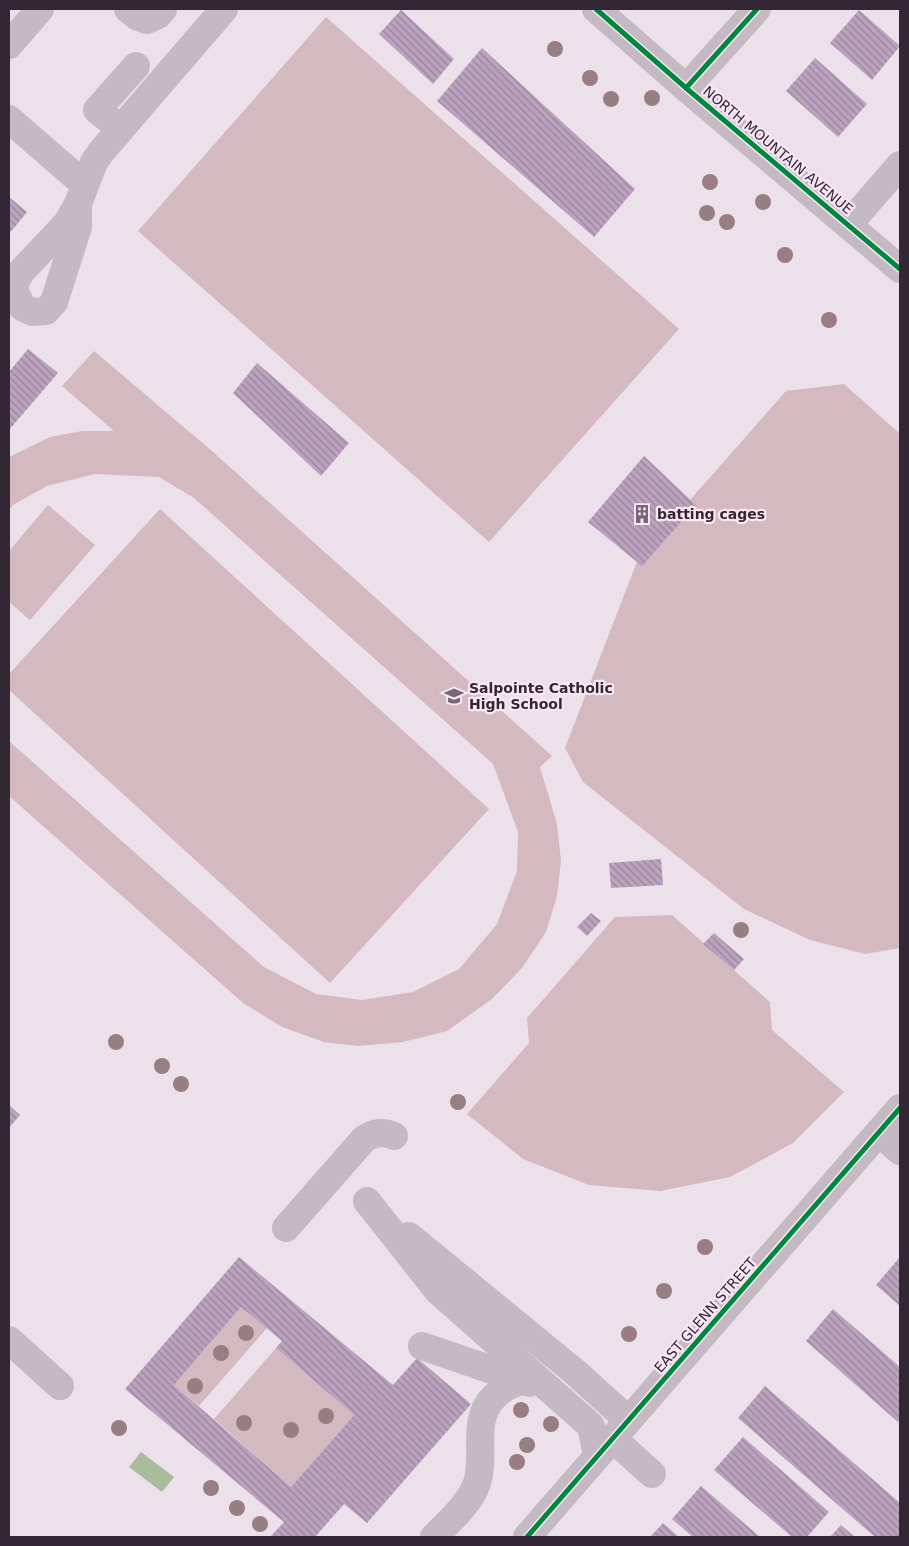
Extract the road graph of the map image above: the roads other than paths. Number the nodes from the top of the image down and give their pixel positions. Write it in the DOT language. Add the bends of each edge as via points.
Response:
graph roads {
  1 [pos="40,9"];
  2 [pos="128,9"];
  3 [pos="164,9"];
  4 [pos="596,9"];
  5 [pos="756,9"];
  6 [pos="212,13"];
  7 [pos="12,41"];
  8 [pos="136,66"];
  9 [pos="686,88"];
  10 [pos="9,119"];
  11 [pos="121,129"];
  12 [pos="900,165"];
  13 [pos="81,195"];
  14 [pos="848,225"];
  15 [pos="900,269"];
  16 [pos="14,304"];
  17 [pos="900,1108"];
  18 [pos="879,1132"];
  19 [pos="394,1136"];
  20 [pos="900,1151"];
  21 [pos="286,1228"];
  22 [pos="9,1340"];
  23 [pos="422,1346"];
  24 [pos="522,1381"];
  25 [pos="60,1386"];
  26 [pos="550,1390"];
  27 [pos="612,1438"];
  28 [pos="652,1474"];
  29 [pos="434,1537"];
  30 [pos="527,1537"];
  1 -- 7 [label="street"];
  2 -- 3 [label="street" via="147,20"];
  4 -- 9 [label="street, NORTH MOUNTAIN AVENUE"];
  5 -- 9 [label="street"];
  6 -- 11 [label="street"];
  8 -- 11 [label="street" via="97,110"];
  9 -- 14 [label="street, NORTH MOUNTAIN AVENUE"];
  10 -- 13 [label="street"];
  11 -- 13 [label="street" via="94,162"];
  12 -- 14 [label="street"];
  13 -- 16 [label="street" via="67,222 20,273 13,287"];
  13 -- 16 [label="street" via="78,227 54,302 46,311 32,312"];
  14 -- 15 [label="street, NORTH MOUNTAIN AVENUE"];
  17 -- 18 [label="street, EAST GLENN STREET"];
  18 -- 20 [label="street"];
  18 -- 27 [label="street, EAST GLENN STREET"];
  19 -- 21 [label="street" via="379,1133 364,1139"];
  22 -- 25 [label="street"];
  23 -- 24 [label="street"];
  24 -- 26 [label="street"];
  24 -- 29 [label="street" via="510,1384 488,1403 481,1418 477,1483 461,1508"];
  26 -- 27 [label="street" via="590,1426"];
  26 -- 27 [label="street" via="438,1291 367,1201 575,1372"];
  27 -- 28 [label="street"];
  27 -- 30 [label="street, EAST GLENN STREET"];
}
